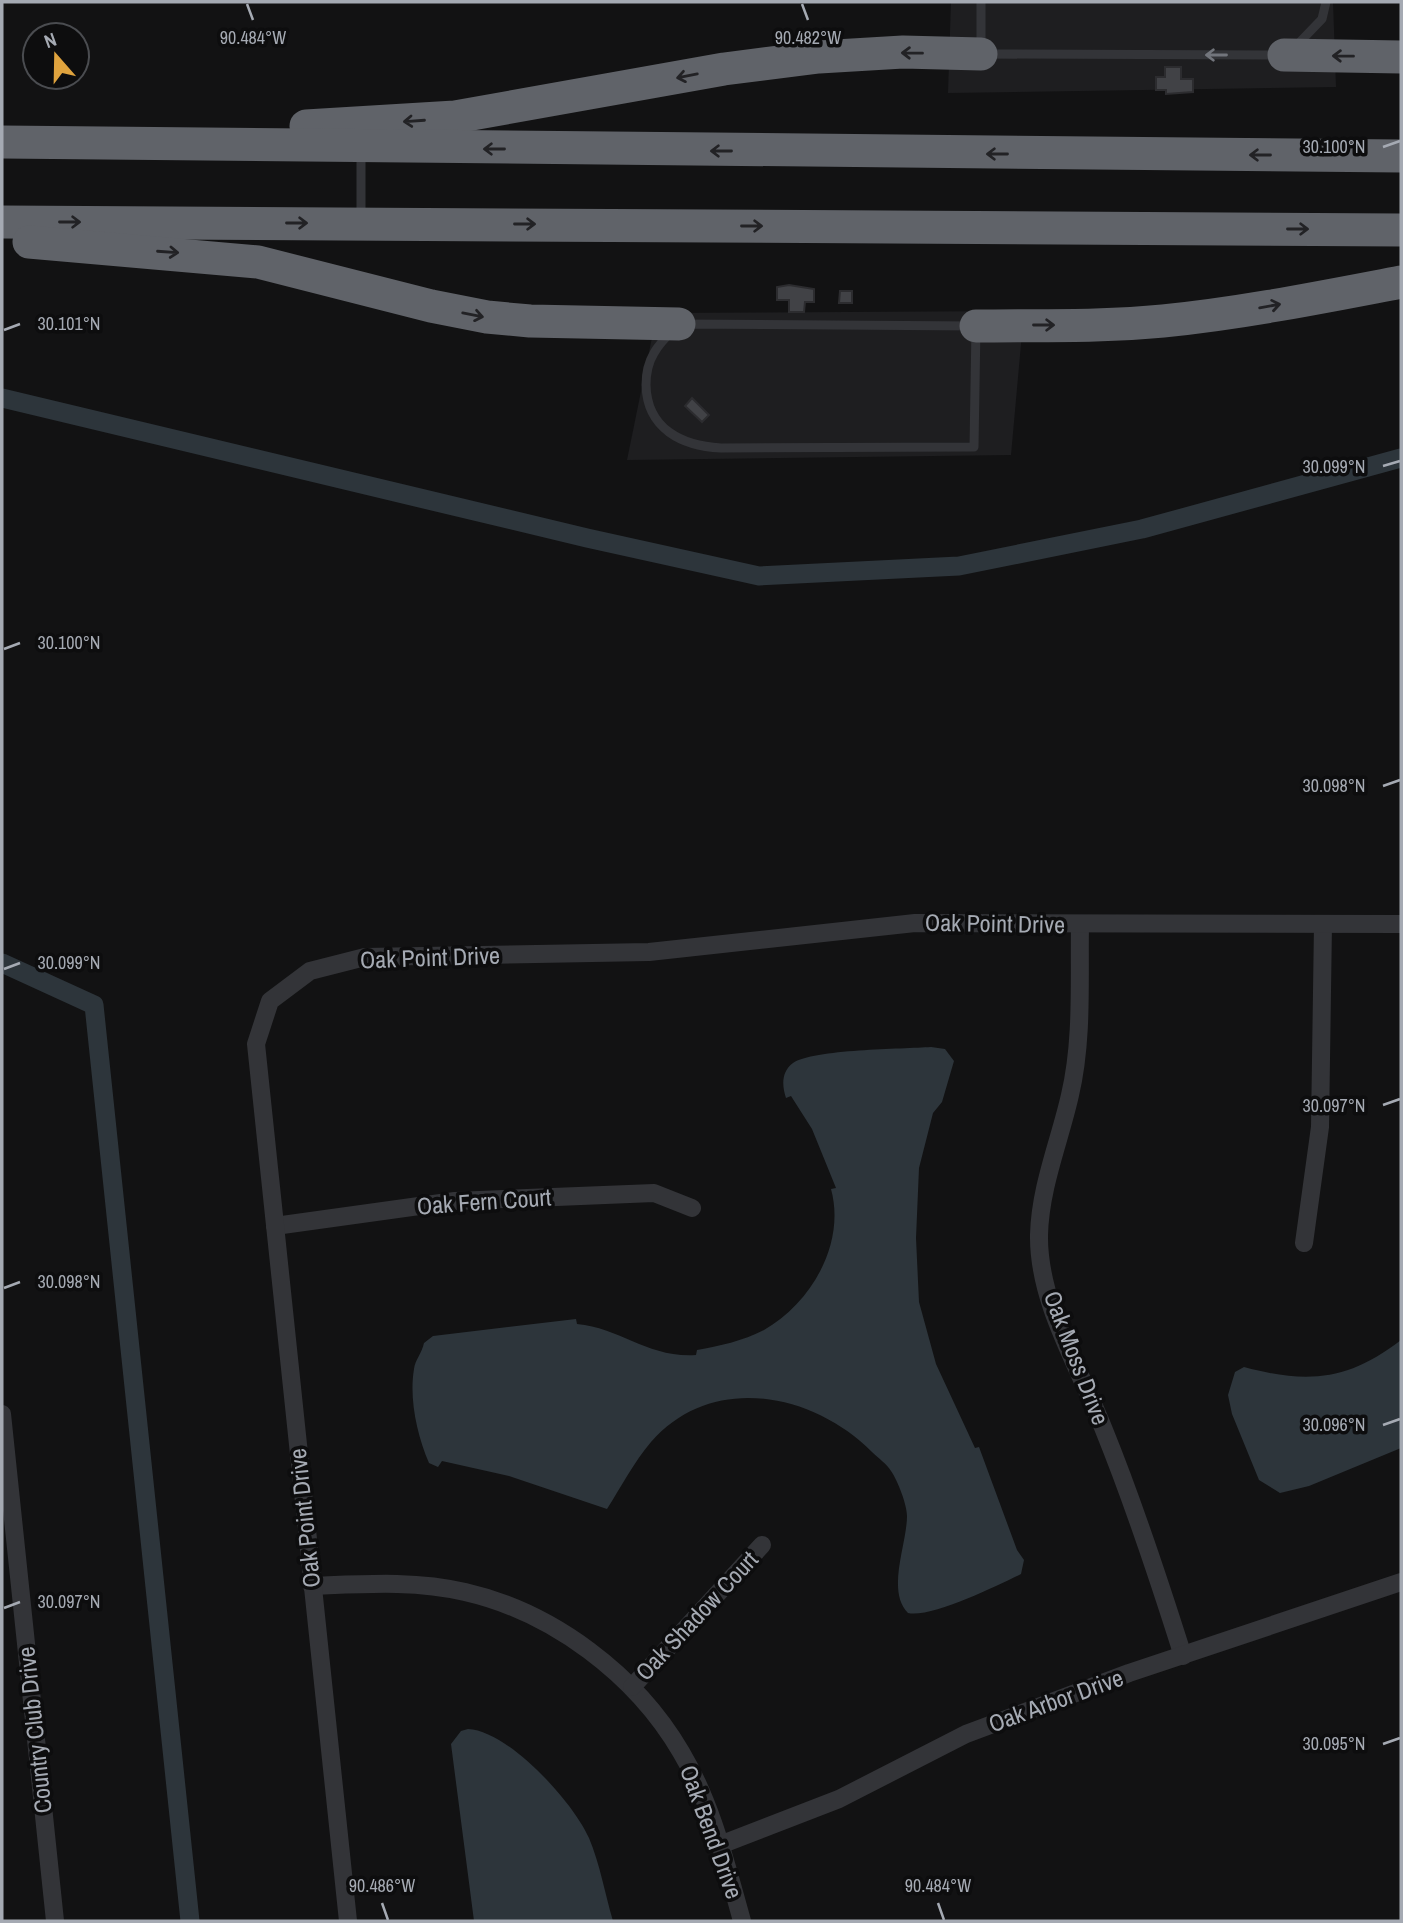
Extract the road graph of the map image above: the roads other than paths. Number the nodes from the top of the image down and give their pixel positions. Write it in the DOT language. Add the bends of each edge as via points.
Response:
graph roads {
  1 [pos="981,2"];
  2 [pos="1326,2"];
  3 [pos="981,54"];
  4 [pos="1284,55"];
  5 [pos="1401,57"];
  6 [pos="2,140"];
  7 [pos="361,148"];
  8 [pos="1401,156"];
  9 [pos="2,222"];
  10 [pos="361,224"];
  11 [pos="1401,230"];
  12 [pos="2,240"];
  13 [pos="1401,282"];
  14 [pos="679,324"];
  15 [pos="976,326"];
  16 [pos="1323,924"];
  17 [pos="1401,924"];
  18 [pos="1080,925"];
  19 [pos="692,1208"];
  20 [pos="275,1226"];
  21 [pos="1304,1243"];
  22 [pos="2,1414"];
  23 [pos="762,1545"];
  24 [pos="1401,1582"];
  25 [pos="312,1586"];
  26 [pos="1183,1656"];
  27 [pos="632,1687"];
  28 [pos="720,1845"];
  29 [pos="55,1921"];
  30 [pos="348,1921"];
  31 [pos="742,1921"];
  1 -- 3 [label="lane"];
  2 -- 4 [label="lane" via="1315,29"];
  4 -- 3 [label="lane, one-way"];
  3 -- 6 [label="highway, one-way" via="903,52 772,63 455,117"];
  5 -- 4 [label="highway, one-way"];
  6 -- 7 [label="highway"];
  8 -- 7 [label="highway, one-way"];
  7 -- 10 [label="lane"];
  9 -- 10 [label="highway, one-way"];
  10 -- 11 [label="highway, one-way"];
  12 -- 14 [label="highway, one-way" via="258,262 487,317"];
  15 -- 13 [label="highway, one-way" via="1107,325 1195,318"];
  14 -- 15 [label="lane"];
  14 -- 15 [label="lane" via="653,354 646,374 653,416 665,432 702,447 721,448 974,447"];
  16 -- 17 [label="street, Oak Point Drive"];
  16 -- 18 [label="street, Oak Point Drive"];
  16 -- 21 [label="street" via="1320,1126"];
  18 -- 20 [label="street, Oak Point Drive" via="915,923 649,952 365,957 310,971 270,1000 256,1044"];
  18 -- 26 [label="street, Oak Moss Drive" via="1079,1019 1071,1092 1049,1173 1039,1235 1049,1301 1104,1430"];
  19 -- 20 [label="street, Oak Fern Court" via="654,1193 455,1201"];
  20 -- 25 [label="street, Oak Point Drive"];
  22 -- 29 [label="street, Country Club Drive"];
  23 -- 27 [label="street, Oak Shadow Court"];
  24 -- 26 [label="street, Oak Arbor Drive"];
  25 -- 27 [label="street, Oak Bend Drive" via="370,1583 467,1592 560,1632"];
  25 -- 30 [label="street, Oak Point Drive"];
  26 -- 28 [label="street, Oak Arbor Drive" via="966,1734 839,1799"];
  27 -- 28 [label="street, Oak Bend Drive" via="681,1752"];
  28 -- 31 [label="street, Oak Bend Drive"];
}
